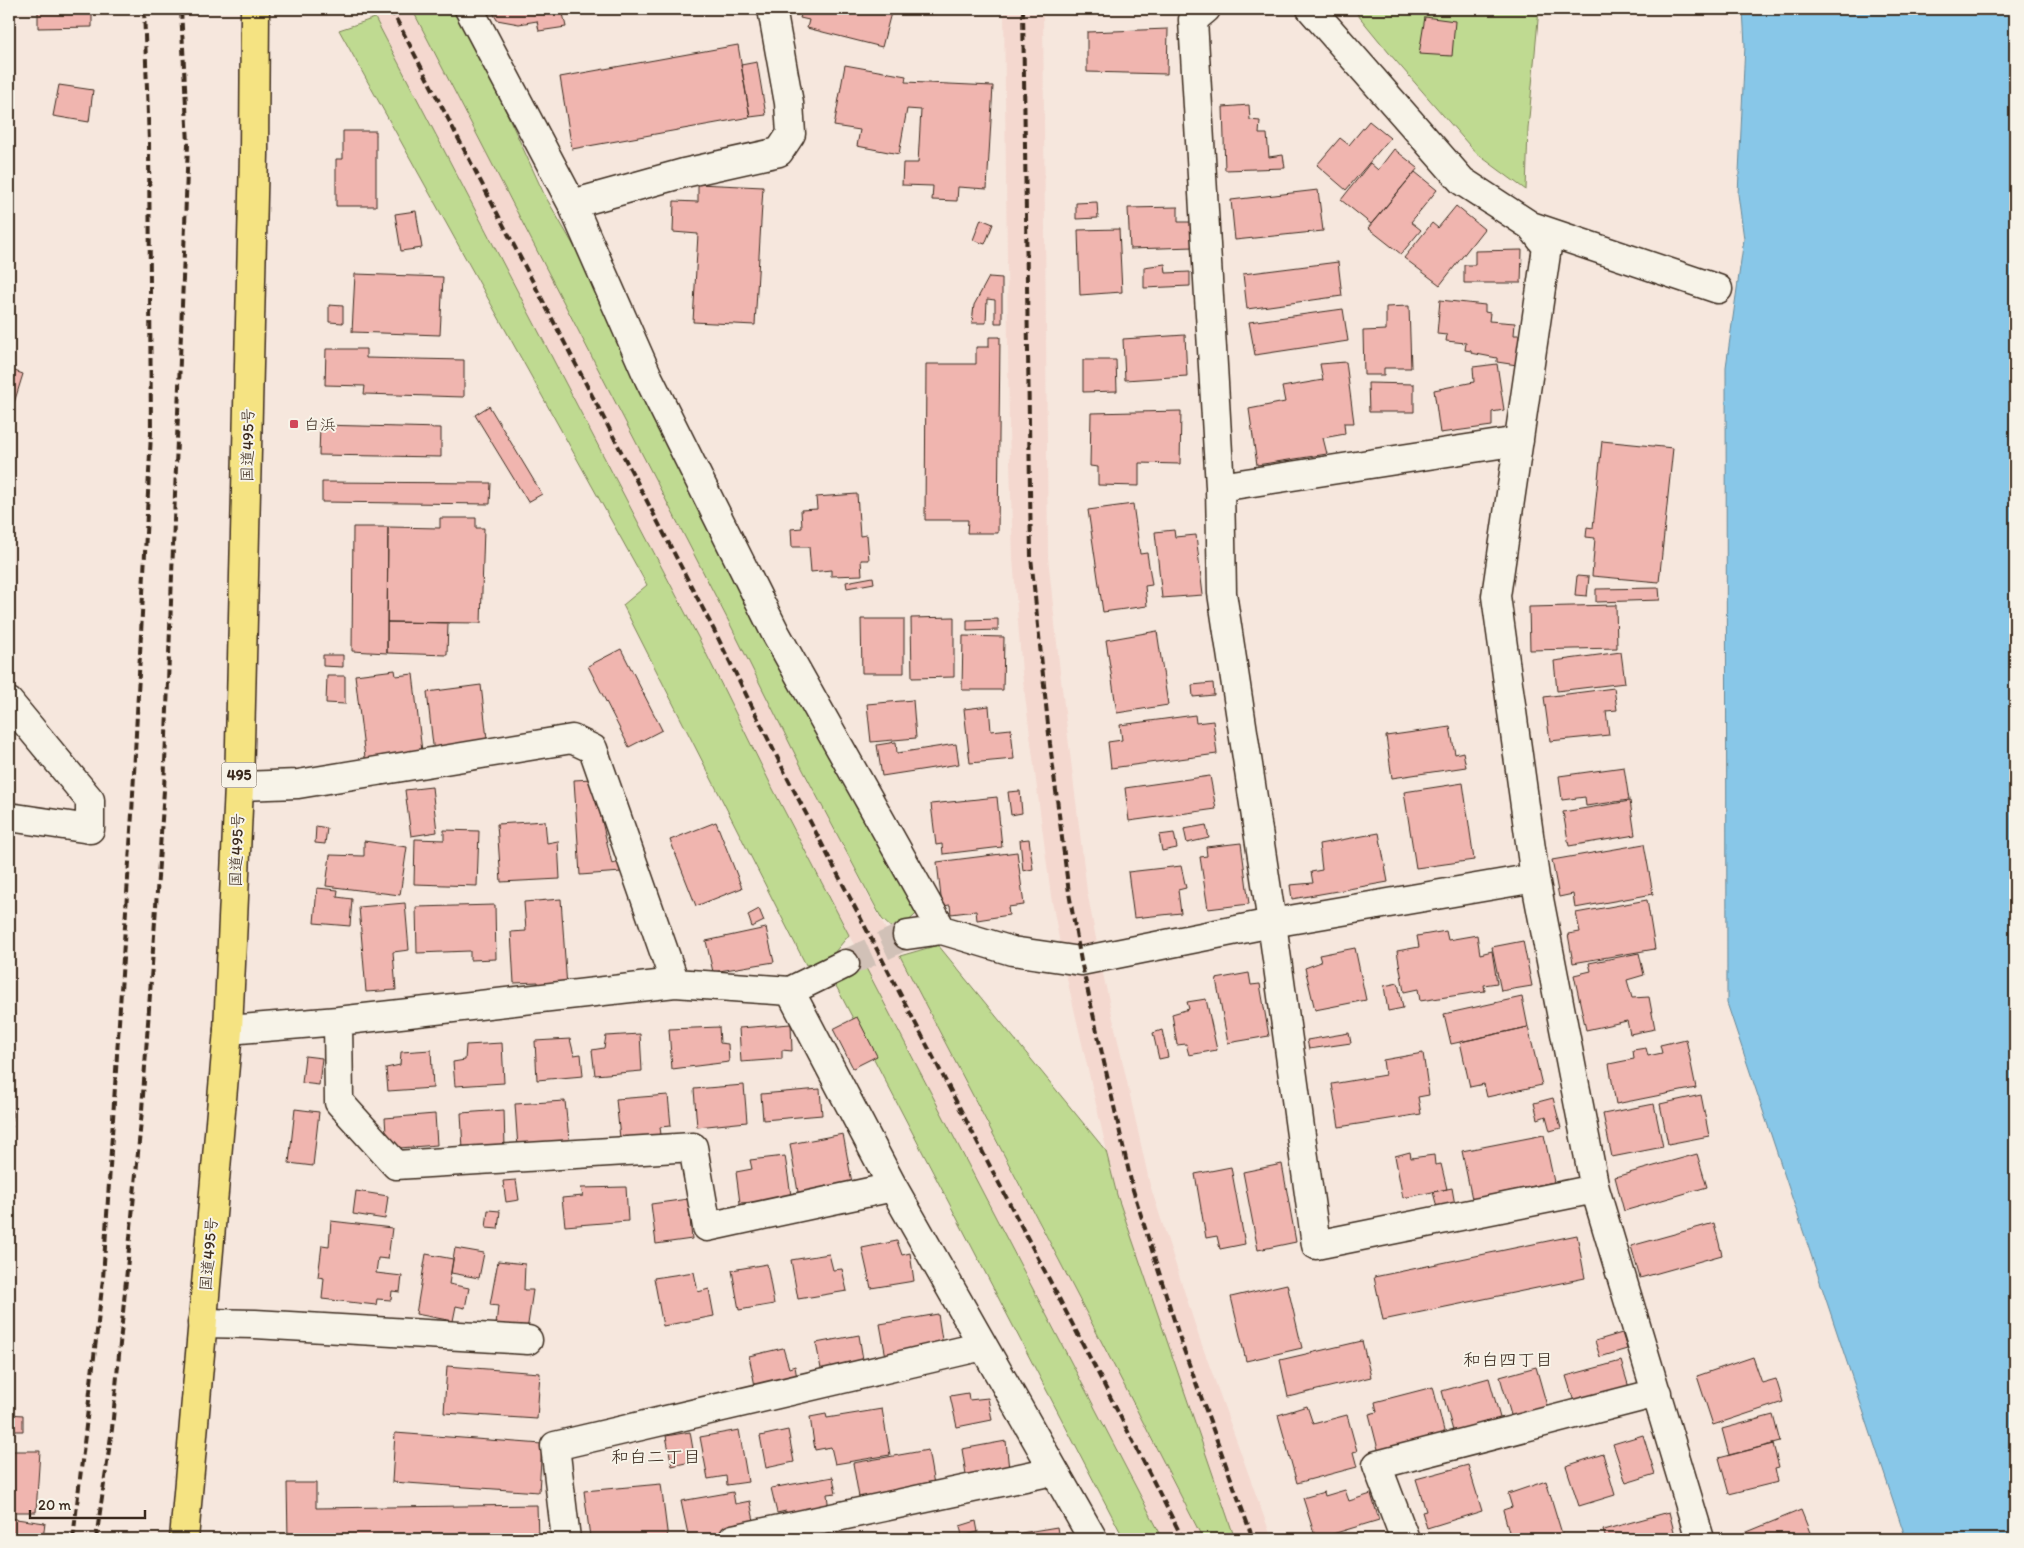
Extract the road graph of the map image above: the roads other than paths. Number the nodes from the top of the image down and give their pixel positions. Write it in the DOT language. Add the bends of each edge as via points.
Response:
graph roads {
  1 [pos="255,9"];
  2 [pos="469,9"];
  3 [pos="772,9"];
  4 [pos="1206,9"];
  5 [pos="1311,9"];
  6 [pos="572,204"];
  7 [pos="1531,226"];
  8 [pos="1718,289"];
  9 [pos="1519,441"];
  10 [pos="1220,487"];
  11 [pos="9,702"];
  12 [pos="239,786"];
  13 [pos="9,817"];
  14 [pos="1535,878"];
  15 [pos="1272,923"];
  16 [pos="942,930"];
  17 [pos="907,935"];
  18 [pos="846,964"];
  19 [pos="675,983"];
  20 [pos="790,991"];
  21 [pos="338,1021"];
  22 [pos="228,1030"];
  23 [pos="893,1187"];
  24 [pos="1595,1189"];
  25 [pos="202,1324"];
  26 [pos="528,1340"];
  27 [pos="983,1346"];
  28 [pos="1657,1393"];
  29 [pos="1053,1471"];
  30 [pos="184,1539"];
  31 [pos="566,1539"];
  32 [pos="733,1539"];
  33 [pos="1093,1539"];
  34 [pos="1405,1539"];
  35 [pos="1700,1539"];
  1 -- 12 [label="highway, 国道495号 / 495"];
  2 -- 6 [label="street"];
  3 -- 6 [label="street" via="791,134 779,152"];
  4 -- 10 [label="street" via="1193,20"];
  5 -- 7 [label="street" via="1462,181"];
  6 -- 16 [label="street" via="648,379 775,632"];
  7 -- 8 [label="street"];
  7 -- 9 [label="street" via="1547,247"];
  9 -- 10 [label="street"];
  9 -- 14 [label="street" via="1496,596"];
  10 -- 15 [label="street" via="1222,593"];
  11 -- 13 [label="street" via="90,800 90,829"];
  12 -- 19 [label="street" via="298,784 572,739 593,749"];
  12 -- 22 [label="highway, 国道495号 / 495"];
  14 -- 15 [label="street"];
  14 -- 24 [label="street"];
  15 -- 16 [label="street" via="1082,961 1012,951"];
  15 -- 24 [label="street" via="1316,1245"];
  16 -- 17 [label="street"];
  18 -- 20 [label="street"];
  19 -- 20 [label="street"];
  19 -- 21 [label="street"];
  20 -- 23 [label="street"];
  21 -- 22 [label="street"];
  21 -- 23 [label="street" via="339,1102 396,1165 693,1147 707,1227"];
  22 -- 25 [label="highway, 国道495号 / 495"];
  23 -- 27 [label="street"];
  24 -- 28 [label="street"];
  25 -- 26 [label="street" via="255,1324"];
  25 -- 30 [label="highway, 国道495号 / 495"];
  27 -- 29 [label="street"];
  27 -- 31 [label="street" via="555,1446"];
  28 -- 34 [label="street" via="1377,1465"];
  28 -- 35 [label="street"];
  29 -- 32 [label="street"];
  29 -- 33 [label="street"];
}
